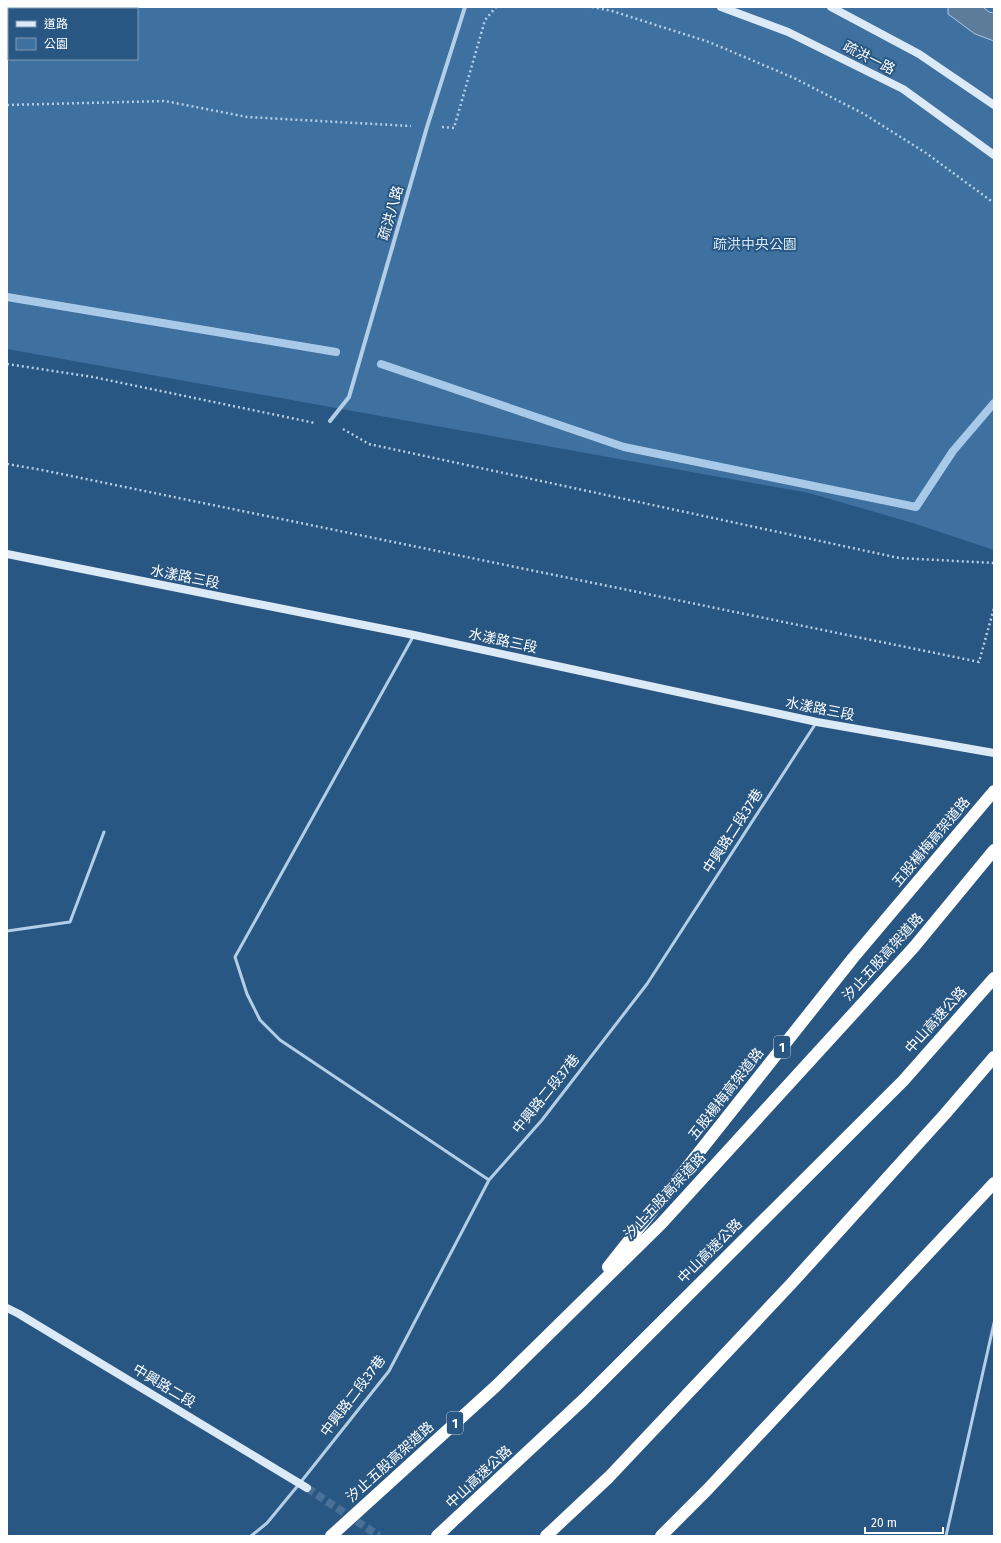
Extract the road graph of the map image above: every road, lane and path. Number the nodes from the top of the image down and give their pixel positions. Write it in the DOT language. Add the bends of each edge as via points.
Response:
graph roads {
  1 [pos="465,7"];
  2 [pos="496,7"];
  3 [pos="592,7"];
  4 [pos="721,7"];
  5 [pos="831,7"];
  6 [pos="994,105"];
  7 [pos="7,106"];
  8 [pos="427,127"];
  9 [pos="994,155"];
  10 [pos="994,203"];
  11 [pos="7,364"];
  12 [pos="330,421"];
  13 [pos="7,464"];
  14 [pos="7,554"];
  15 [pos="994,563"];
  16 [pos="994,608"];
  17 [pos="414,636"];
  18 [pos="817,722"];
  19 [pos="994,753"];
  20 [pos="994,791"];
  21 [pos="104,832"];
  22 [pos="994,850"];
  23 [pos="7,931"];
  24 [pos="994,978"];
  25 [pos="994,1057"];
  26 [pos="489,1180"];
  27 [pos="994,1183"];
  28 [pos="576,1307"];
  29 [pos="7,1308"];
  30 [pos="994,1323"];
  31 [pos="304,1486"];
  32 [pos="251,1536"];
  33 [pos="331,1536"];
  34 [pos="437,1536"];
  35 [pos="546,1536"];
  36 [pos="661,1536"];
  37 [pos="946,1536"];
  1 -- 8 [label="street, 疏洪八路"];
  2 -- 8 [label="path" via="485,20 454,128"];
  3 -- 10 [label="path" via="709,42 794,78 864,114 920,149"];
  4 -- 9 [label="street, 疏洪一路" via="788,32 903,89"];
  5 -- 6 [label="street, 疏洪一路" via="918,54"];
  7 -- 8 [label="path" via="165,101 247,116"];
  8 -- 12 [label="street, 疏洪八路" via="349,397"];
  11 -- 12 [label="path" via="93,377 313,423"];
  12 -- 15 [label="path" via="369,444 899,558"];
  13 -- 16 [label="path" via="979,662"];
  14 -- 17 [label="street, 水漾路三段"];
  17 -- 18 [label="street, 水漾路三段"];
  17 -- 26 [label="lane" via="235,957 247,994 260,1020 280,1040"];
  18 -- 19 [label="street, 水漾路三段"];
  18 -- 26 [label="lane, 中興路二段37巷" via="647,984 542,1120"];
  20 -- 28 [label="highway, 五股楊梅高架道路 / 1" via="853,958"];
  21 -- 23 [label="lane" via="70,922"];
  22 -- 28 [label="highway, 汐止五股高架道路 / 1" via="914,947 677,1207"];
  24 -- 34 [label="highway, 中山高速公路" via="903,1081 584,1399"];
  25 -- 35 [label="highway" via="791,1284 615,1471"];
  26 -- 31 [label="lane, 中興路二段37巷" via="388,1371"];
  27 -- 36 [label="highway"];
  28 -- 33 [label="highway, 汐止五股高架道路 / 1" via="496,1386"];
  29 -- 31 [label="street, 中興路二段"];
  30 -- 37 [label="lane"];
  31 -- 32 [label="lane, 中興路二段37巷"];
}
